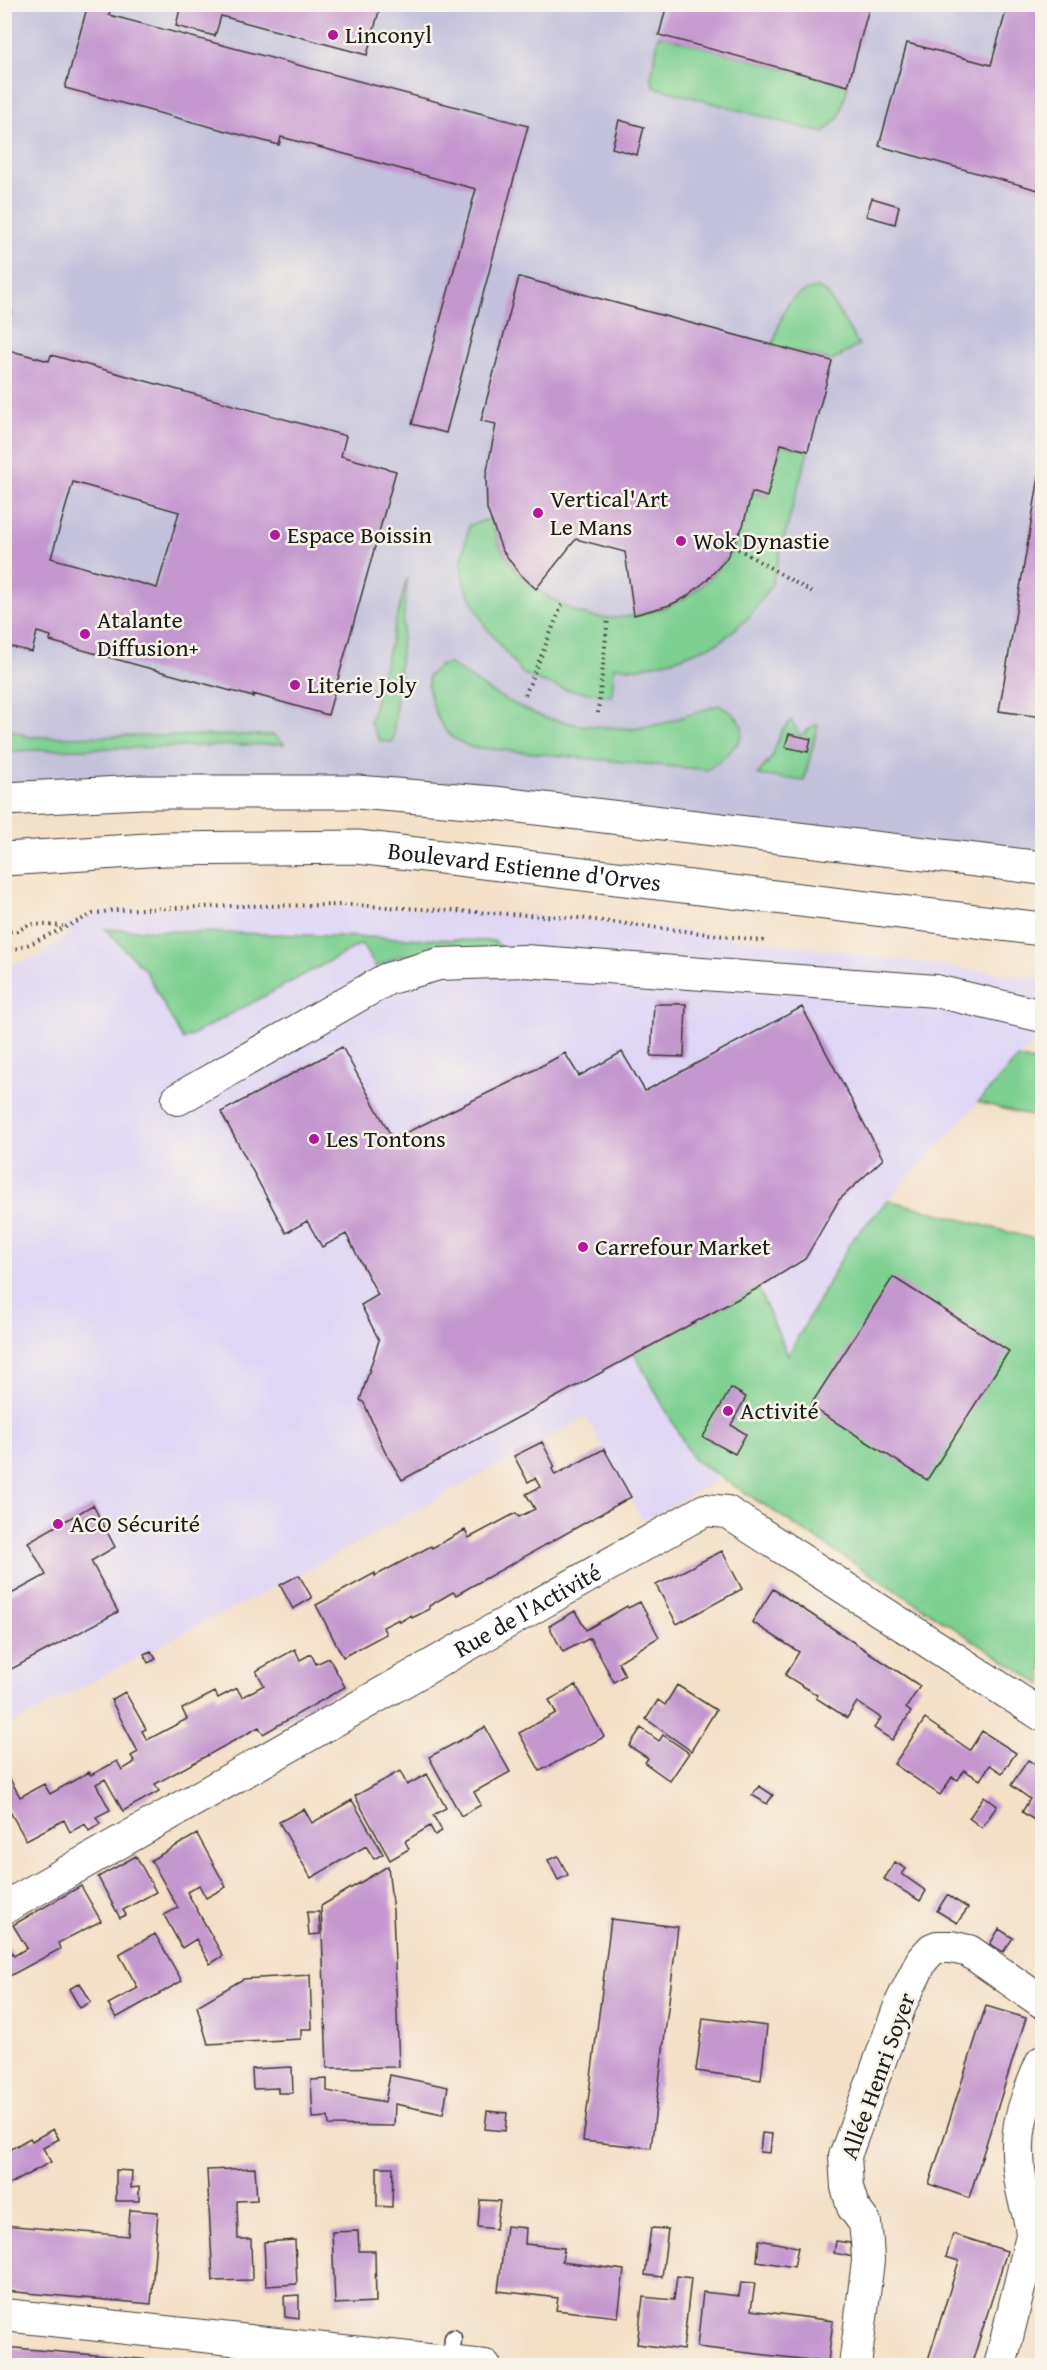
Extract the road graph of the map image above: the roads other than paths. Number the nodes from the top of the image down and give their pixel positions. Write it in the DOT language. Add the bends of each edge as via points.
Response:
graph roads {
  1 [pos="4,799"];
  2 [pos="4,859"];
  3 [pos="1042,868"];
  4 [pos="1042,929"];
  5 [pos="1042,1016"];
  6 [pos="178,1099"];
  7 [pos="1042,1715"];
  8 [pos="4,1908"];
  9 [pos="1042,2002"];
  10 [pos="1042,2062"];
  11 [pos="4,2315"];
  12 [pos="485,2366"];
  13 [pos="855,2366"];
  14 [pos="1000,2366"];
  1 -- 3 [label="main road" via="141,792 357,792 494,803"];
  2 -- 4 [label="main road, Boulevard Estienne d'Orves" via="164,849 358,847"];
  5 -- 6 [label="street" via="936,991 525,961 439,963 387,979"];
  7 -- 8 [label="street, Rue de l'Activité" via="727,1512 705,1510"];
  9 -- 13 [label="street, Allée Henri Soyer" via="969,1951 938,1947 922,1960 901,2003 844,2156 847,2187 865,2223 868,2261"];
  10 -- 14 [label="street" via="1028,2092 1017,2133 1020,2176 1032,2235"];
  11 -- 12 [label="street" via="452,2350"];
}
